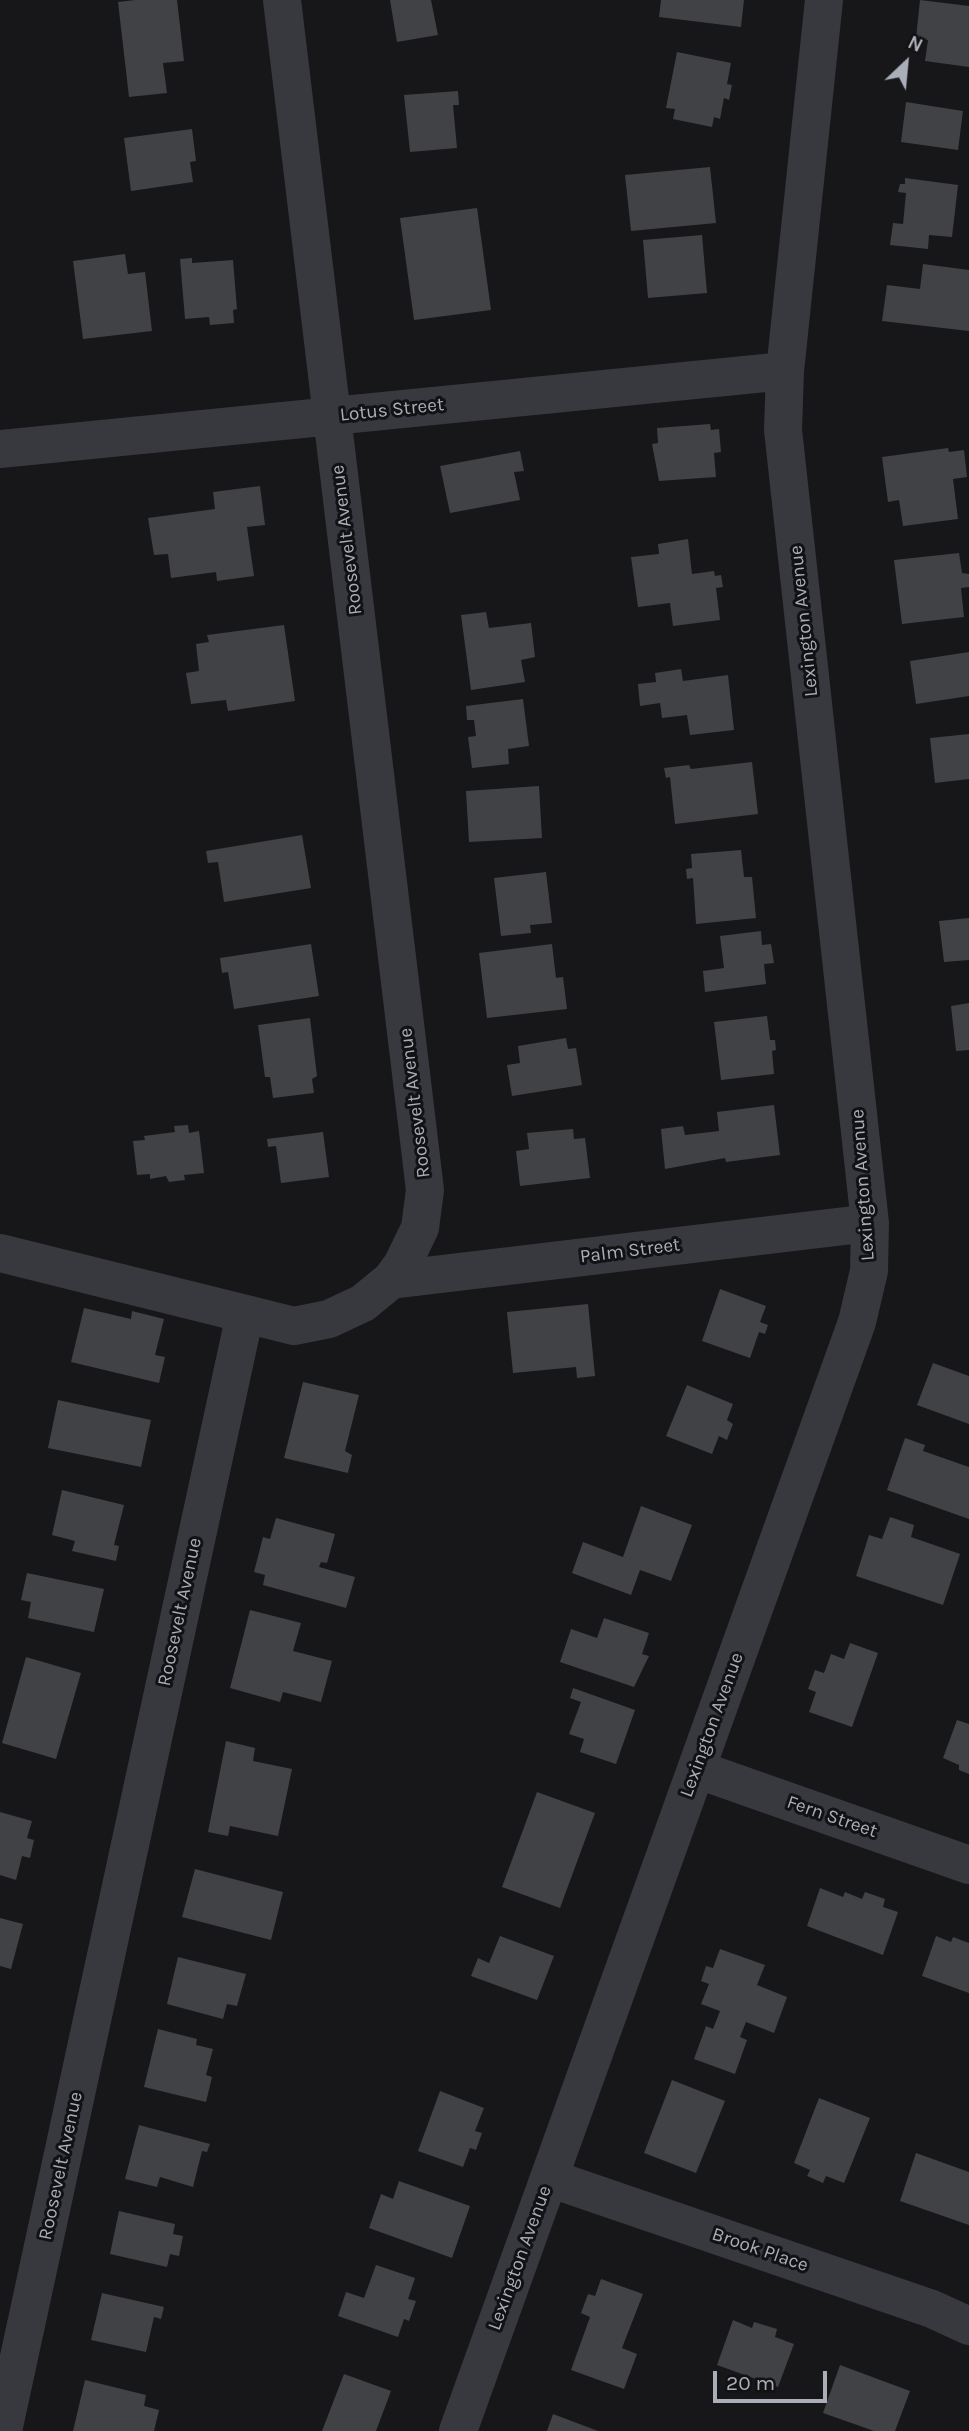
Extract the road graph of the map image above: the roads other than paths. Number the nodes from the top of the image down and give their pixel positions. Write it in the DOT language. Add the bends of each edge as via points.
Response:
graph roads {
  1 [pos="282,0"];
  2 [pos="824,0"];
  3 [pos="785,371"];
  4 [pos="333,416"];
  5 [pos="0,449"];
  6 [pos="870,1223"];
  7 [pos="0,1253"];
  8 [pos="391,1280"];
  9 [pos="245,1314"];
  10 [pos="696,1769"];
  11 [pos="969,1865"];
  12 [pos="549,2178"];
  13 [pos="969,2326"];
  14 [pos="3,2431"];
  15 [pos="458,2431"];
  1 -- 4 [label="street, Roosevelt Avenue"];
  2 -- 3 [label="street, Lexington Avenue"];
  3 -- 4 [label="street, Lotus Street"];
  3 -- 6 [label="street, Lexington Avenue" via="783,430"];
  4 -- 5 [label="street, Lotus Street"];
  4 -- 8 [label="street, Roosevelt Avenue" via="425,1190 420,1228"];
  6 -- 8 [label="street, Palm Street"];
  6 -- 10 [label="street, Lexington Avenue" via="869,1271 857,1322"];
  7 -- 9 [label="street"];
  8 -- 9 [label="street, Roosevelt Avenue" via="363,1303 329,1320 294,1326"];
  9 -- 14 [label="street, Roosevelt Avenue"];
  10 -- 11 [label="street, Fern Street"];
  10 -- 12 [label="street, Lexington Avenue"];
  12 -- 13 [label="street, Brook Place" via="932,2309"];
  12 -- 15 [label="street, Lexington Avenue"];
}
